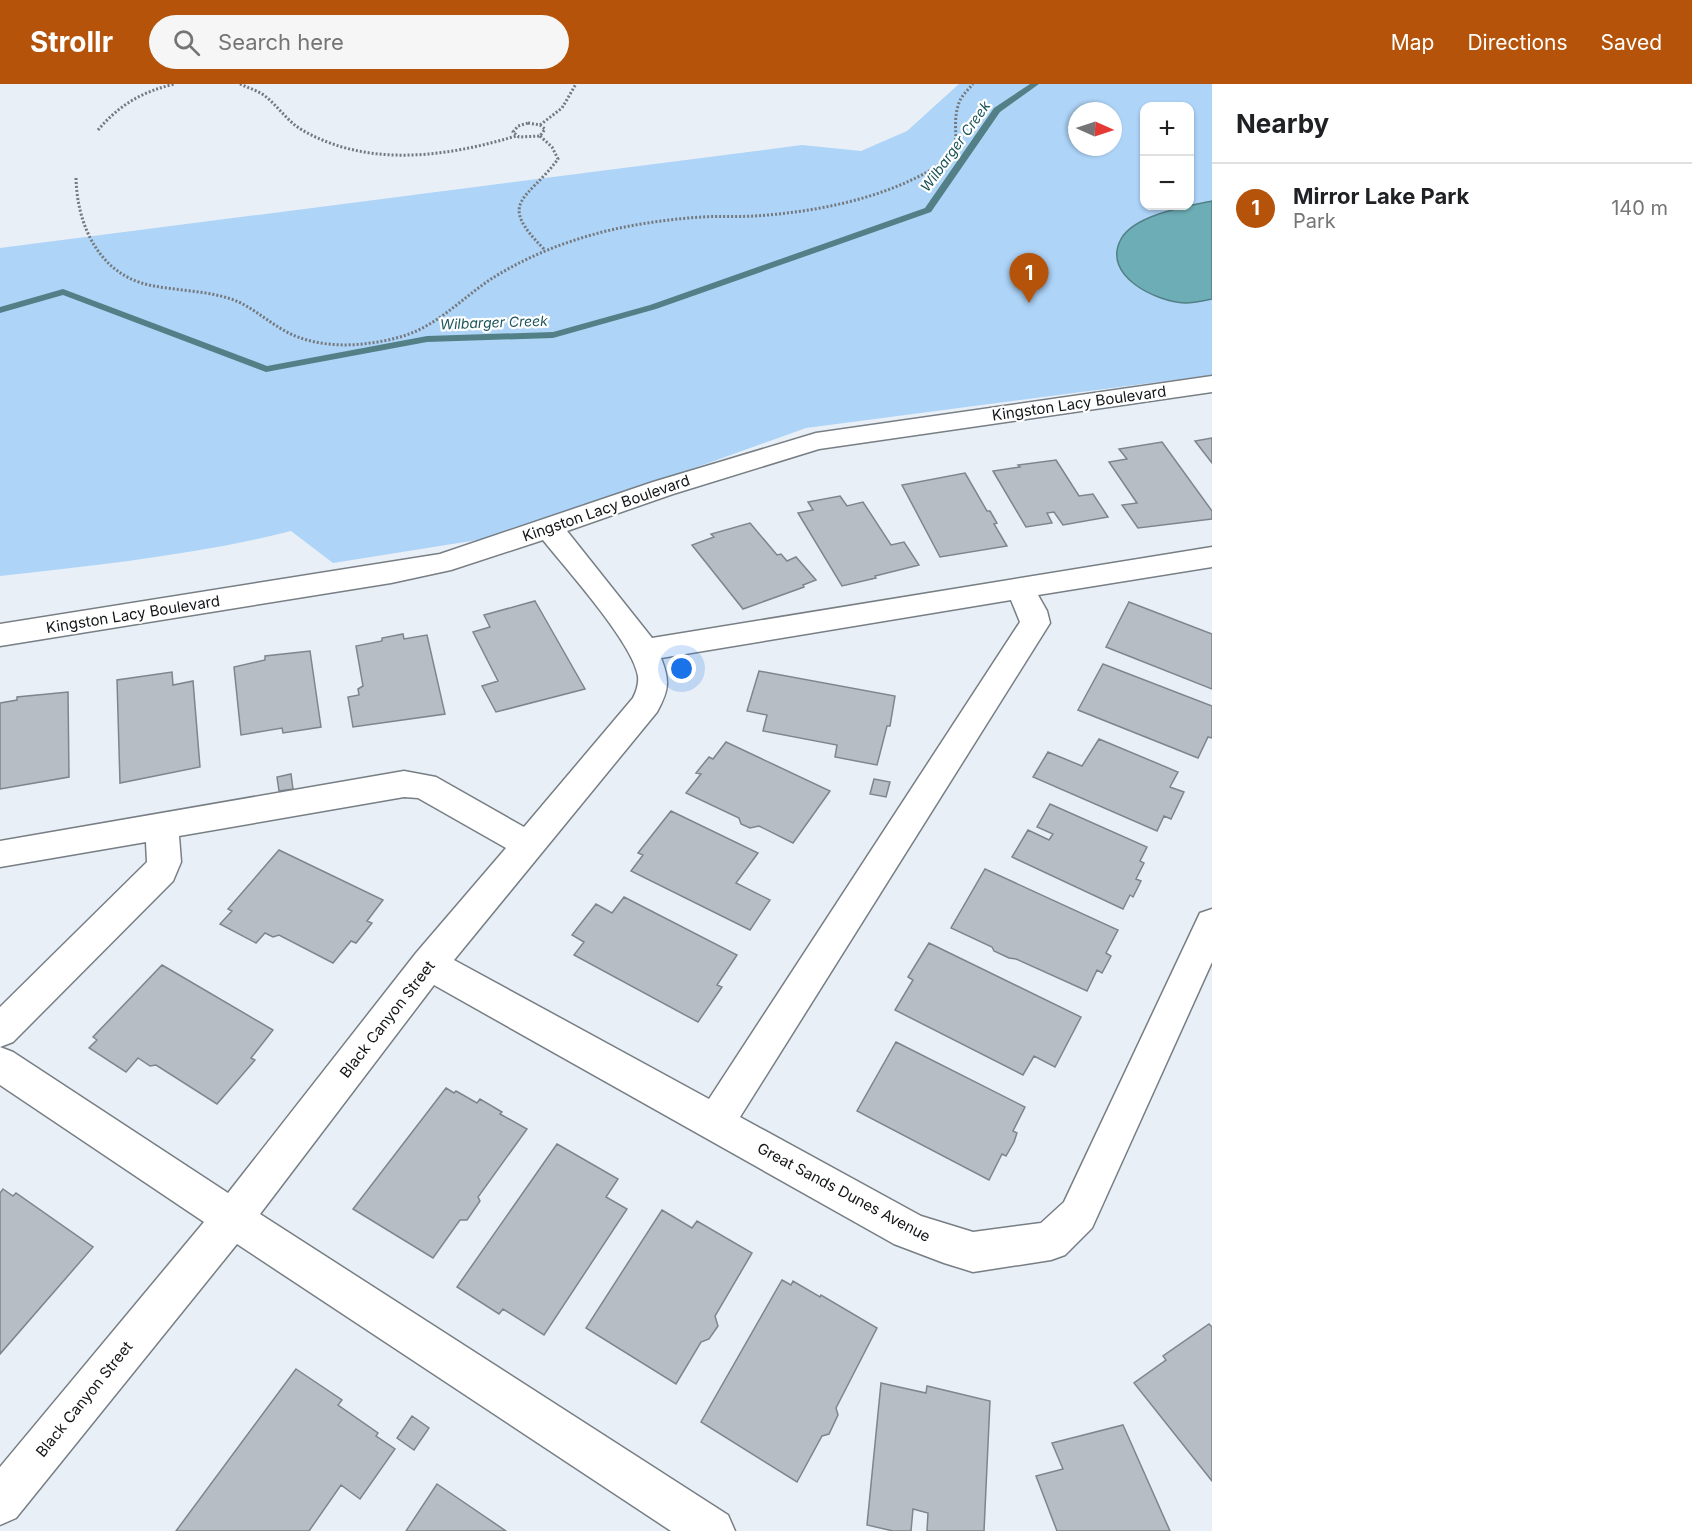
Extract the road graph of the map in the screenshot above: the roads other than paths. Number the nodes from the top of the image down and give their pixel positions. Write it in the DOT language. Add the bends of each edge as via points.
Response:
graph roads {
  1 [pos="1212,384"];
  2 [pos="549,528"];
  3 [pos="1212,557"];
  4 [pos="1020,589"];
  5 [pos="0,635"];
  6 [pos="643,650"];
  7 [pos="161,826"];
  8 [pos="528,845"];
  9 [pos="0,854"];
  10 [pos="1212,923"];
  11 [pos="429,964"];
  12 [pos="0,1030"];
  13 [pos="0,1064"];
  14 [pos="715,1123"];
  15 [pos="232,1219"];
  16 [pos="0,1502"];
  17 [pos="712,1531"];
  1 -- 2 [label="street, Kingston Lacy Boulevard" via="816,441"];
  2 -- 5 [label="street, Kingston Lacy Boulevard" via="441,563 391,573"];
  2 -- 6 [label="street, Black Canyon Street"];
  3 -- 4 [label="street"];
  4 -- 6 [label="street"];
  4 -- 14 [label="street" via="1035,623"];
  6 -- 8 [label="street, Black Canyon Street" via="653,676 646,704"];
  7 -- 8 [label="street" via="414,784"];
  7 -- 9 [label="street"];
  7 -- 12 [label="street" via="161,871"];
  8 -- 11 [label="street, Black Canyon Street"];
  10 -- 14 [label="street, Great Sands Dunes Avenue" via="1078,1215 1052,1241 973,1252 944,1244 908,1230"];
  11 -- 14 [label="street, Great Sands Dunes Avenue"];
  11 -- 15 [label="street, Black Canyon Street"];
  13 -- 15 [label="street"];
  15 -- 16 [label="street, Black Canyon Street"];
  15 -- 17 [label="street"];
}
